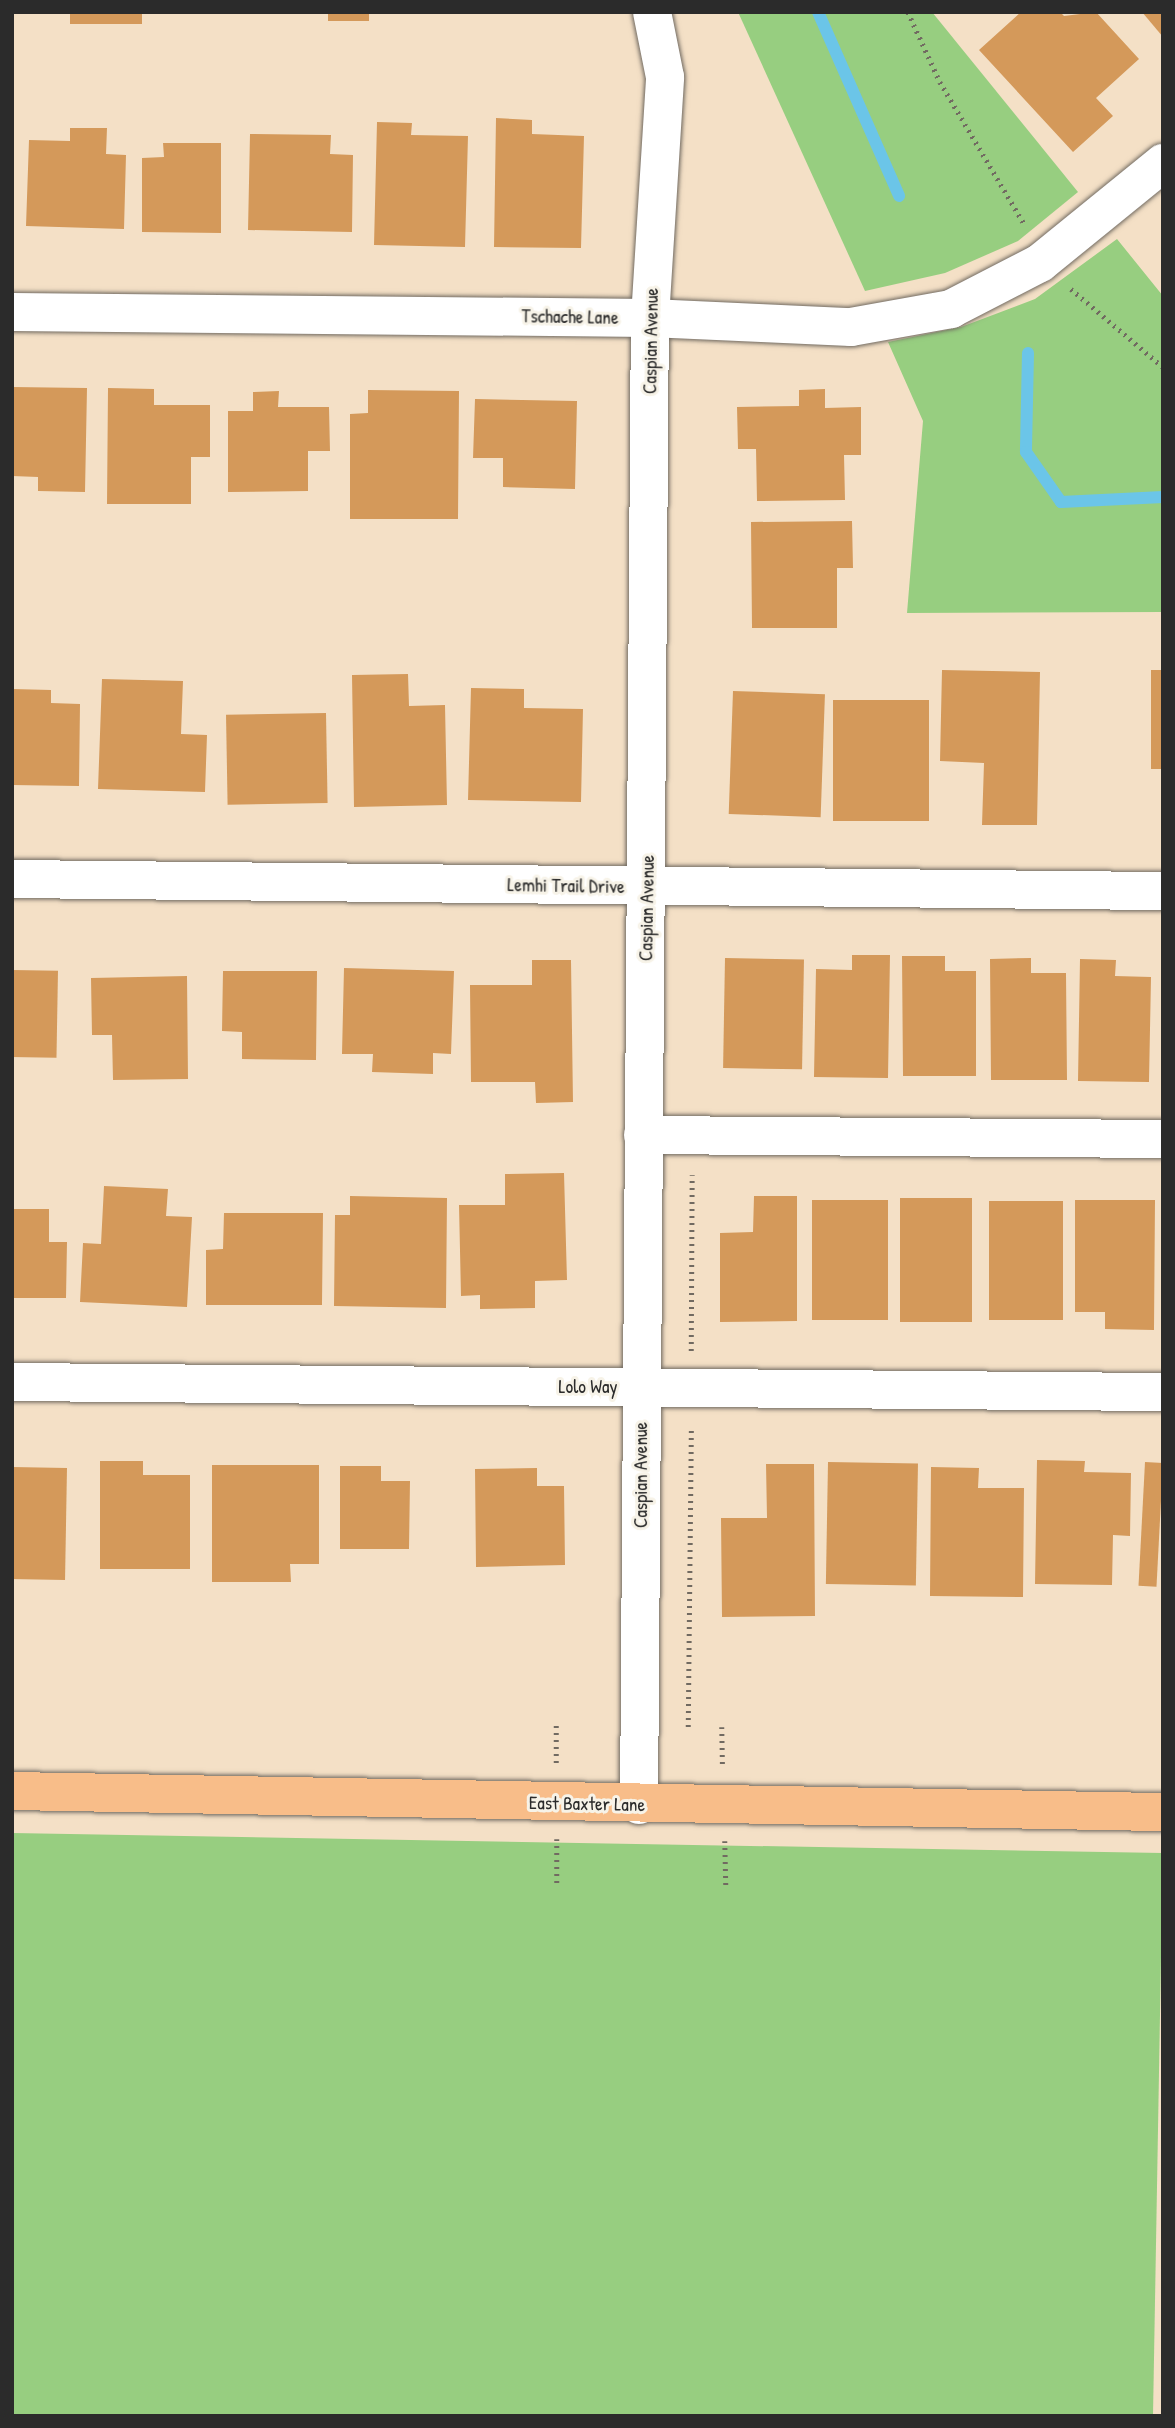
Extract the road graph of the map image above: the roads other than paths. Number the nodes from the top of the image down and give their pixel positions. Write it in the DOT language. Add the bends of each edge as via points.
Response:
graph roads {
  1 [pos="652,12"];
  2 [pos="1163,163"];
  3 [pos="12,312"];
  4 [pos="650,318"];
  5 [pos="12,879"];
  6 [pos="648,887"];
  7 [pos="1163,891"];
  8 [pos="643,1135"];
  9 [pos="1163,1139"];
  10 [pos="12,1382"];
  11 [pos="641,1387"];
  12 [pos="1163,1392"];
  13 [pos="12,1791"];
  14 [pos="639,1805"];
  15 [pos="1163,1812"];
  1 -- 4 [label="street, Caspian Avenue" via="665,77"];
  2 -- 4 [label="street, Tschache Lane" via="1048,257 950,309 851,327"];
  3 -- 4 [label="street, Tschache Lane"];
  4 -- 6 [label="street, Caspian Avenue"];
  5 -- 6 [label="street, Lemhi Trail Drive"];
  6 -- 7 [label="street, Lemhi Trail Drive"];
  6 -- 8 [label="street, Caspian Avenue"];
  8 -- 9 [label="street"];
  8 -- 11 [label="street, Caspian Avenue"];
  10 -- 11 [label="street, Lolo Way"];
  11 -- 12 [label="street, Lolo Way"];
  11 -- 14 [label="street, Caspian Avenue"];
  13 -- 14 [label="main road, East Baxter Lane"];
  14 -- 15 [label="main road, East Baxter Lane"];
}
